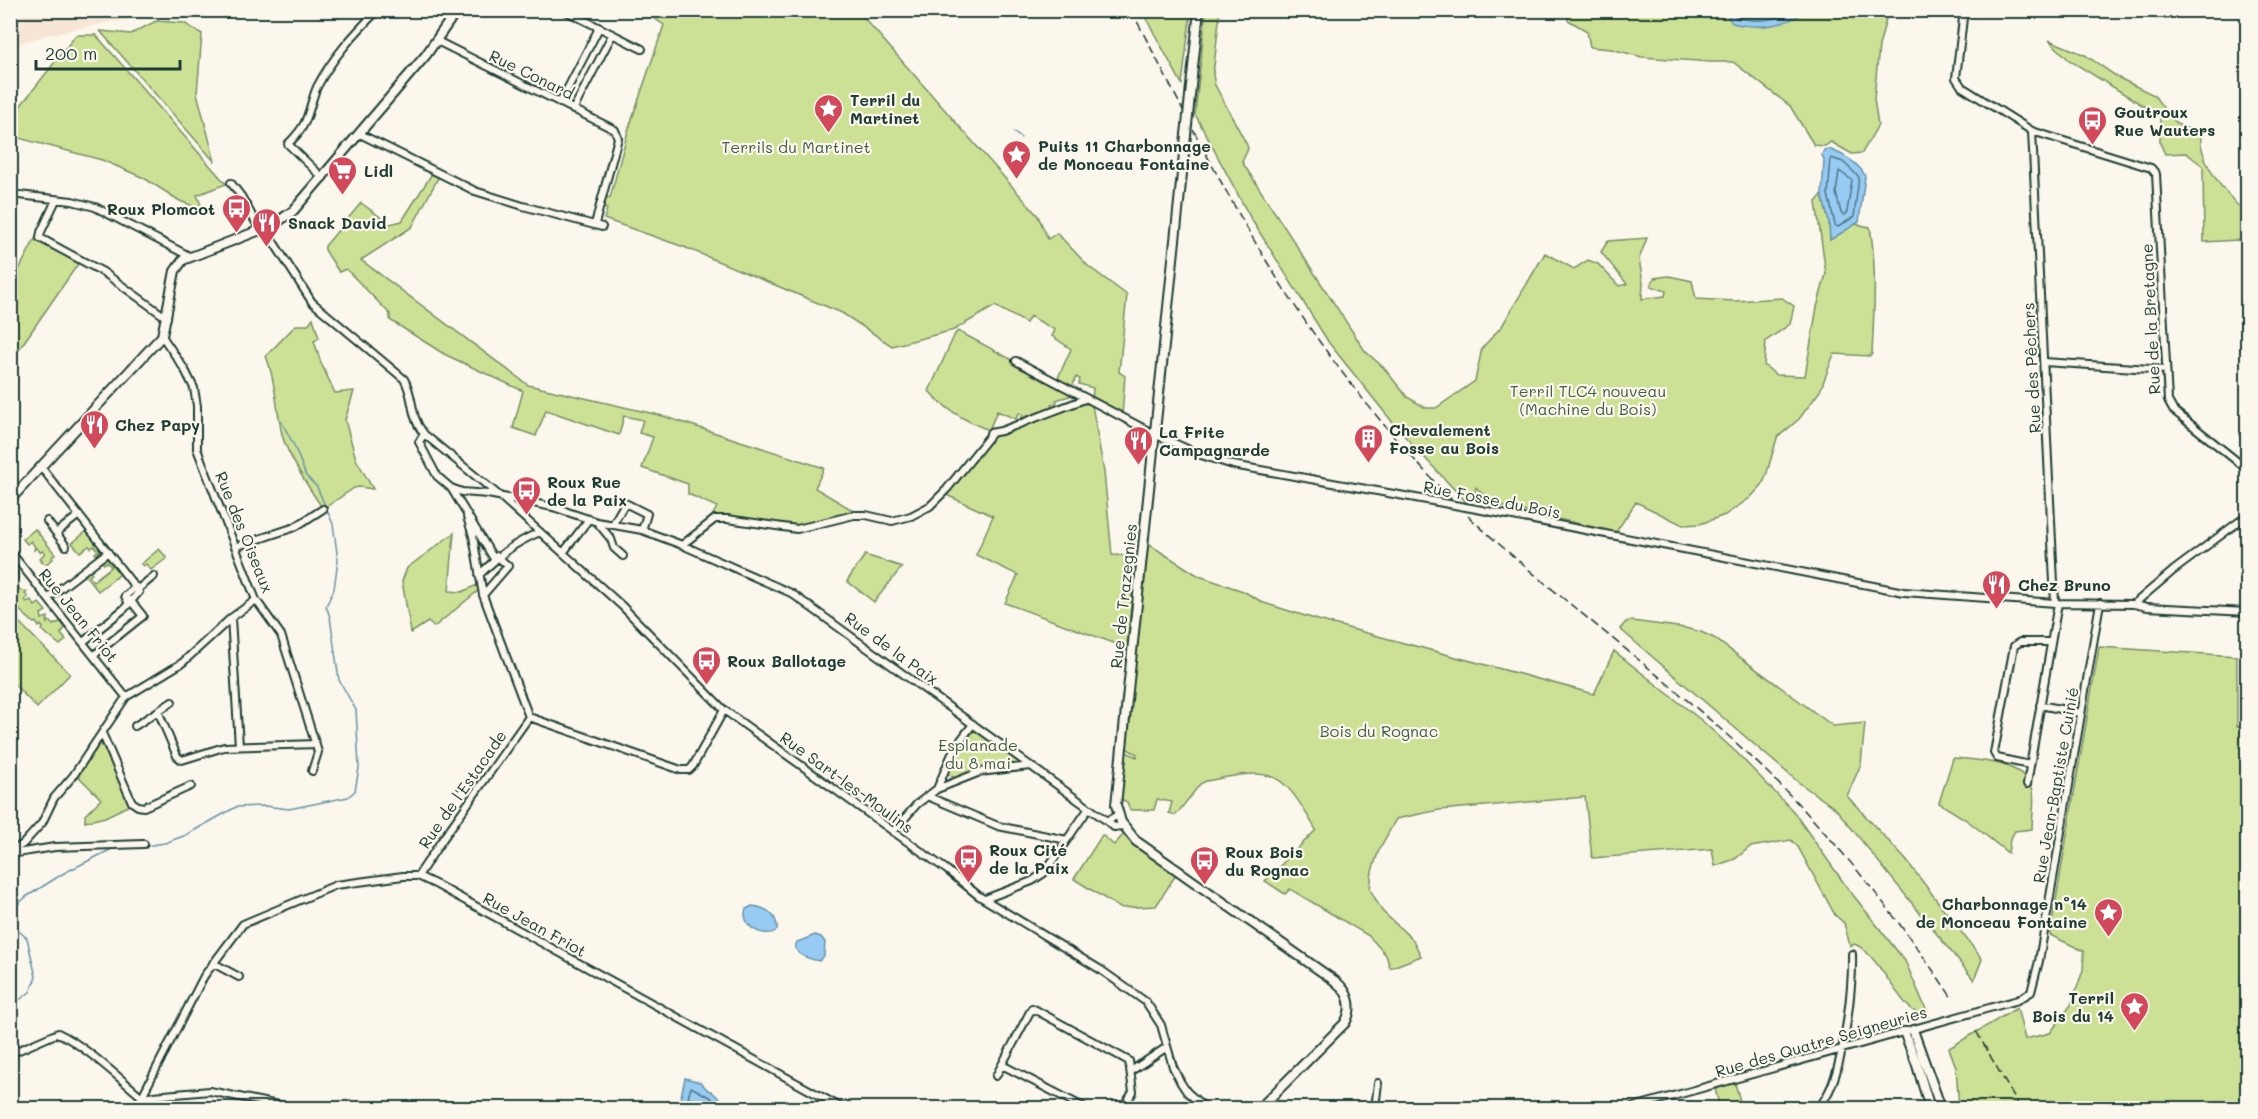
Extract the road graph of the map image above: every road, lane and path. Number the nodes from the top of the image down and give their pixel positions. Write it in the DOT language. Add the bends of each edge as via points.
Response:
graph roads {
  1 [pos="378,10"];
  2 [pos="457,10"];
  3 [pos="564,10"];
  4 [pos="1199,10"];
  5 [pos="1964,10"];
  6 [pos="598,28"];
  7 [pos="612,35"];
  8 [pos="437,41"];
  9 [pos="642,50"];
  10 [pos="560,103"];
  11 [pos="573,110"];
  12 [pos="2032,131"];
  13 [pos="360,135"];
  14 [pos="323,178"];
  15 [pos="231,183"];
  16 [pos="10,194"];
  17 [pos="56,200"];
  18 [pos="595,224"];
  19 [pos="602,227"];
  20 [pos="260,230"];
  21 [pos="189,256"];
  22 [pos="167,318"];
  23 [pos="162,336"];
  24 [pos="1016,361"];
  25 [pos="2044,362"];
  26 [pos="2166,370"];
  27 [pos="1085,399"];
  28 [pos="423,434"];
  29 [pos="1154,434"];
  30 [pos="41,467"];
  31 [pos="2247,470"];
  32 [pos="451,488"];
  33 [pos="501,497"];
  34 [pos="10,500"];
  35 [pos="322,509"];
  36 [pos="79,515"];
  37 [pos="2247,515"];
  38 [pos="467,517"];
  39 [pos="589,519"];
  40 [pos="46,520"];
  41 [pos="597,522"];
  42 [pos="613,524"];
  43 [pos="642,530"];
  44 [pos="56,532"];
  45 [pos="540,532"];
  46 [pos="682,545"];
  47 [pos="66,546"];
  48 [pos="235,546"];
  49 [pos="10,551"];
  50 [pos="108,552"];
  51 [pos="563,553"];
  52 [pos="623,556"];
  53 [pos="495,558"];
  54 [pos="479,575"];
  55 [pos="154,576"];
  56 [pos="138,589"];
  57 [pos="483,595"];
  58 [pos="48,598"];
  59 [pos="256,600"];
  60 [pos="129,601"];
  61 [pos="2056,603"];
  62 [pos="2100,603"];
  63 [pos="2134,604"];
  64 [pos="2247,612"];
  65 [pos="231,618"];
  66 [pos="84,642"];
  67 [pos="2051,642"];
  68 [pos="94,655"];
  69 [pos="126,697"];
  70 [pos="172,702"];
  71 [pos="2040,705"];
  72 [pos="724,710"];
  73 [pos="158,711"];
  74 [pos="2081,713"];
  75 [pos="528,717"];
  76 [pos="973,724"];
  77 [pos="135,726"];
  78 [pos="102,733"];
  79 [pos="316,744"];
  80 [pos="239,746"];
  81 [pos="2030,765"];
  82 [pos="1030,766"];
  83 [pos="312,771"];
  84 [pos="2027,784"];
  85 [pos="191,786"];
  86 [pos="937,789"];
  87 [pos="927,796"];
  88 [pos="1089,808"];
  89 [pos="1118,815"];
  90 [pos="1107,821"];
  91 [pos="1123,826"];
  92 [pos="893,831"];
  93 [pos="1067,840"];
  94 [pos="144,844"];
  95 [pos="10,853"];
  96 [pos="418,876"];
  97 [pos="985,899"];
  98 [pos="1852,954"];
  99 [pos="213,963"];
  100 [pos="239,977"];
  101 [pos="2018,1000"];
  102 [pos="1913,1029"];
  103 [pos="1904,1032"];
  104 [pos="1167,1047"];
  105 [pos="1841,1049"];
  106 [pos="10,1054"];
  107 [pos="1002,1065"];
  108 [pos="1131,1071"];
  109 [pos="996,1076"];
  110 [pos="1378,1083"];
  111 [pos="142,1097"];
  112 [pos="136,1108"];
  113 [pos="292,1108"];
  114 [pos="842,1108"];
  115 [pos="1085,1108"];
  116 [pos="1123,1108"];
  117 [pos="1205,1108"];
  118 [pos="1260,1108"];
  119 [pos="1375,1108"];
  120 [pos="1630,1108"];
  121 [pos="1820,1108"];
  122 [pos="1930,1108"];
  123 [pos="1941,1108"];
  1 -- 14 [label="street" via="343,48 316,89 306,121 288,144"];
  2 -- 8 [label="main road"];
  3 -- 6 [label="street"];
  4 -- 29 [label="main road, Rue de Trazegnies, bridge"];
  5 -- 12 [label="street" via="1956,78 1962,87"];
  6 -- 7 [label="street"];
  6 -- 10 [label="street"];
  7 -- 9 [label="street"];
  7 -- 11 [label="street"];
  8 -- 10 [label="street, Rue Conard"];
  8 -- 13 [label="main road"];
  10 -- 11 [label="street, Rue Conard"];
  11 -- 18 [label="street, Rue Conard" via="615,130 618,138"];
  12 -- 25 [label="street, Rue des Pêchers"];
  12 -- 26 [label="street, Rue de la Bretagne" via="2151,168 2156,174"];
  13 -- 14 [label="main road"];
  13 -- 18 [label="street" via="475,191"];
  14 -- 20 [label="main road" via="293,211"];
  15 -- 20 [label="street"];
  16 -- 17 [label="street"];
  17 -- 21 [label="street" via="105,211"];
  17 -- 22 [label="street" via="40,238 102,272"];
  18 -- 19 [label="street"];
  20 -- 21 [label="main road"];
  20 -- 28 [label="street" via="271,238 312,302 404,379 416,424"];
  21 -- 22 [label="main road" via="175,271"];
  22 -- 23 [label="main road"];
  23 -- 30 [label="main road"];
  23 -- 48 [label="street, Rue des Oiseaux" via="194,388 197,449"];
  24 -- 27 [label="street, Rue Fosse du Bois"];
  25 -- 26 [label="street"];
  25 -- 61 [label="street, Rue des Pêchers"];
  26 -- 31 [label="street, Rue de la Bretagne" via="2168,401 2173,410"];
  27 -- 29 [label="street, Rue Fosse du Bois"];
  27 -- 46 [label="street" via="990,433 937,500 911,516 892,521 854,515 797,529 715,519"];
  28 -- 32 [label="street" via="419,442 426,458 437,476"];
  28 -- 33 [label="street, Rue Sart-les-Moulins"];
  29 -- 61 [label="street, Rue Fosse du Bois" via="1233,465 1904,592"];
  29 -- 89 [label="main road, Rue de Trazegnies" via="1116,790"];
  30 -- 34 [label="main road"];
  30 -- 36 [label="street"];
  32 -- 33 [label="street, Rue de la Paix"];
  32 -- 38 [label="street"];
  33 -- 39 [label="street, Rue de la Paix"];
  33 -- 45 [label="street, Rue Sart-les-Moulins"];
  35 -- 48 [label="street" via="295,527"];
  36 -- 44 [label="street"];
  36 -- 50 [label="street"];
  37 -- 63 [label="street"];
  38 -- 53 [label="street"];
  38 -- 54 [label="street"];
  39 -- 41 [label="street, Rue de la Paix"];
  39 -- 51 [label="street"];
  40 -- 44 [label="street"];
  41 -- 42 [label="street, Rue de la Paix"];
  41 -- 52 [label="street"];
  42 -- 43 [label="street, Rue de la Paix"];
  42 -- 43 [label="street" via="624,502 647,514"];
  43 -- 46 [label="street, Rue de la Paix"];
  44 -- 47 [label="street"];
  45 -- 51 [label="street, Rue Sart-les-Moulins"];
  45 -- 53 [label="street" via="520,540"];
  46 -- 76 [label="street, Rue de la Paix" via="791,592"];
  48 -- 59 [label="street, Rue des Oiseaux"];
  49 -- 58 [label="street, Rue Jean Friot"];
  50 -- 56 [label="street"];
  50 -- 58 [label="street"];
  51 -- 72 [label="street, Rue Sart-les-Moulins" via="622,606"];
  53 -- 54 [label="street"];
  53 -- 57 [label="street" via="508,566"];
  54 -- 57 [label="street"];
  55 -- 56 [label="street"];
  56 -- 60 [label="street" via="125,596"];
  57 -- 75 [label="street"];
  58 -- 66 [label="street, Rue Jean Friot"];
  59 -- 65 [label="street"];
  59 -- 79 [label="street, Rue des Oiseaux" via="281,635"];
  60 -- 66 [label="street"];
  60 -- 68 [label="street" via="143,616"];
  61 -- 62 [label="street, Rue Fosse du Bois"];
  61 -- 67 [label="street, Rue des Pêchers"];
  62 -- 63 [label="street, Rue Fosse du Bois"];
  62 -- 74 [label="street, Rue Jean-Baptiste Cuinié"];
  63 -- 64 [label="street, Rue Fosse du Bois"];
  65 -- 69 [label="street" via="182,663"];
  65 -- 80 [label="street"];
  66 -- 68 [label="street, Rue Jean Friot"];
  67 -- 71 [label="street, Rue des Pêchers"];
  67 -- 81 [label="street" via="2020,642 2014,646 1994,753 1997,758"];
  68 -- 69 [label="street, Rue Jean Friot"];
  69 -- 78 [label="street"];
  70 -- 73 [label="street"];
  71 -- 74 [label="street"];
  71 -- 81 [label="street, Rue des Pêchers"];
  72 -- 75 [label="street" via="688,770"];
  72 -- 92 [label="street, Rue Sart-les-Moulins"];
  73 -- 77 [label="street"];
  73 -- 80 [label="street" via="182,760"];
  74 -- 101 [label="street, Rue Jean-Baptiste Cuinié" via="2036,981 2031,992"];
  75 -- 96 [label="street, Rue de l'Estacade"];
  76 -- 82 [label="street, Rue de la Paix"];
  76 -- 86 [label="street" via="954,749"];
  78 -- 85 [label="street" via="132,802 138,806 144,807"];
  78 -- 95 [label="street" via="54,798 42,823"];
  79 -- 80 [label="street"];
  79 -- 83 [label="street, Rue des Oiseaux" via="317,759"];
  81 -- 84 [label="street, Rue des Pêchers"];
  82 -- 86 [label="street" via="981,772"];
  82 -- 88 [label="street, Rue de la Paix"];
  86 -- 87 [label="street"];
  87 -- 92 [label="street"];
  87 -- 93 [label="street" via="998,826"];
  88 -- 90 [label="street, Rue de la Paix"];
  88 -- 93 [label="street"];
  89 -- 90 [label="street"];
  89 -- 91 [label="main road, Rue de Trazegnies"];
  90 -- 91 [label="street, Rue de la Paix" via="1114,827"];
  91 -- 118 [label="main road, Rue de Trazegnies" via="1136,841 1335,981 1348,995 1350,1011 1346,1023"];
  92 -- 97 [label="street, Rue Sart-les-Moulins"];
  93 -- 97 [label="street" via="1044,873"];
  94 -- 95 [label="street"];
  96 -- 99 [label="street" via="336,885 253,918 235,932"];
  96 -- 114 [label="street, Rue Jean Friot"];
  97 -- 104 [label="street, Rue Sart-les-Moulins" via="1143,999 1159,1020"];
  98 -- 105 [label="street"];
  99 -- 100 [label="street"];
  99 -- 111 [label="street"];
  101 -- 102 [label="street, Rue des Quatre Seigneuries"];
  102 -- 103 [label="street, Rue des Quatre Seigneuries"];
  102 -- 123 [label="main road"];
  103 -- 105 [label="street, Rue des Quatre Seigneuries"];
  103 -- 122 [label="main road"];
  104 -- 108 [label="street"];
  104 -- 117 [label="street, Rue Sart-les-Moulins" via="1187,1092"];
  105 -- 120 [label="street, Rue des Quatre Seigneuries"];
  105 -- 121 [label="street" via="1834,1079"];
  106 -- 111 [label="street" via="58,1034 89,1053"];
  107 -- 108 [label="street" via="1032,1008 1129,1061"];
  107 -- 109 [label="street"];
  107 -- 115 [label="street"];
  108 -- 116 [label="street" via="1133,1092"];
  110 -- 119 [label="street"];
  111 -- 112 [label="street"];
  111 -- 113 [label="street" via="210,1091"];
}
